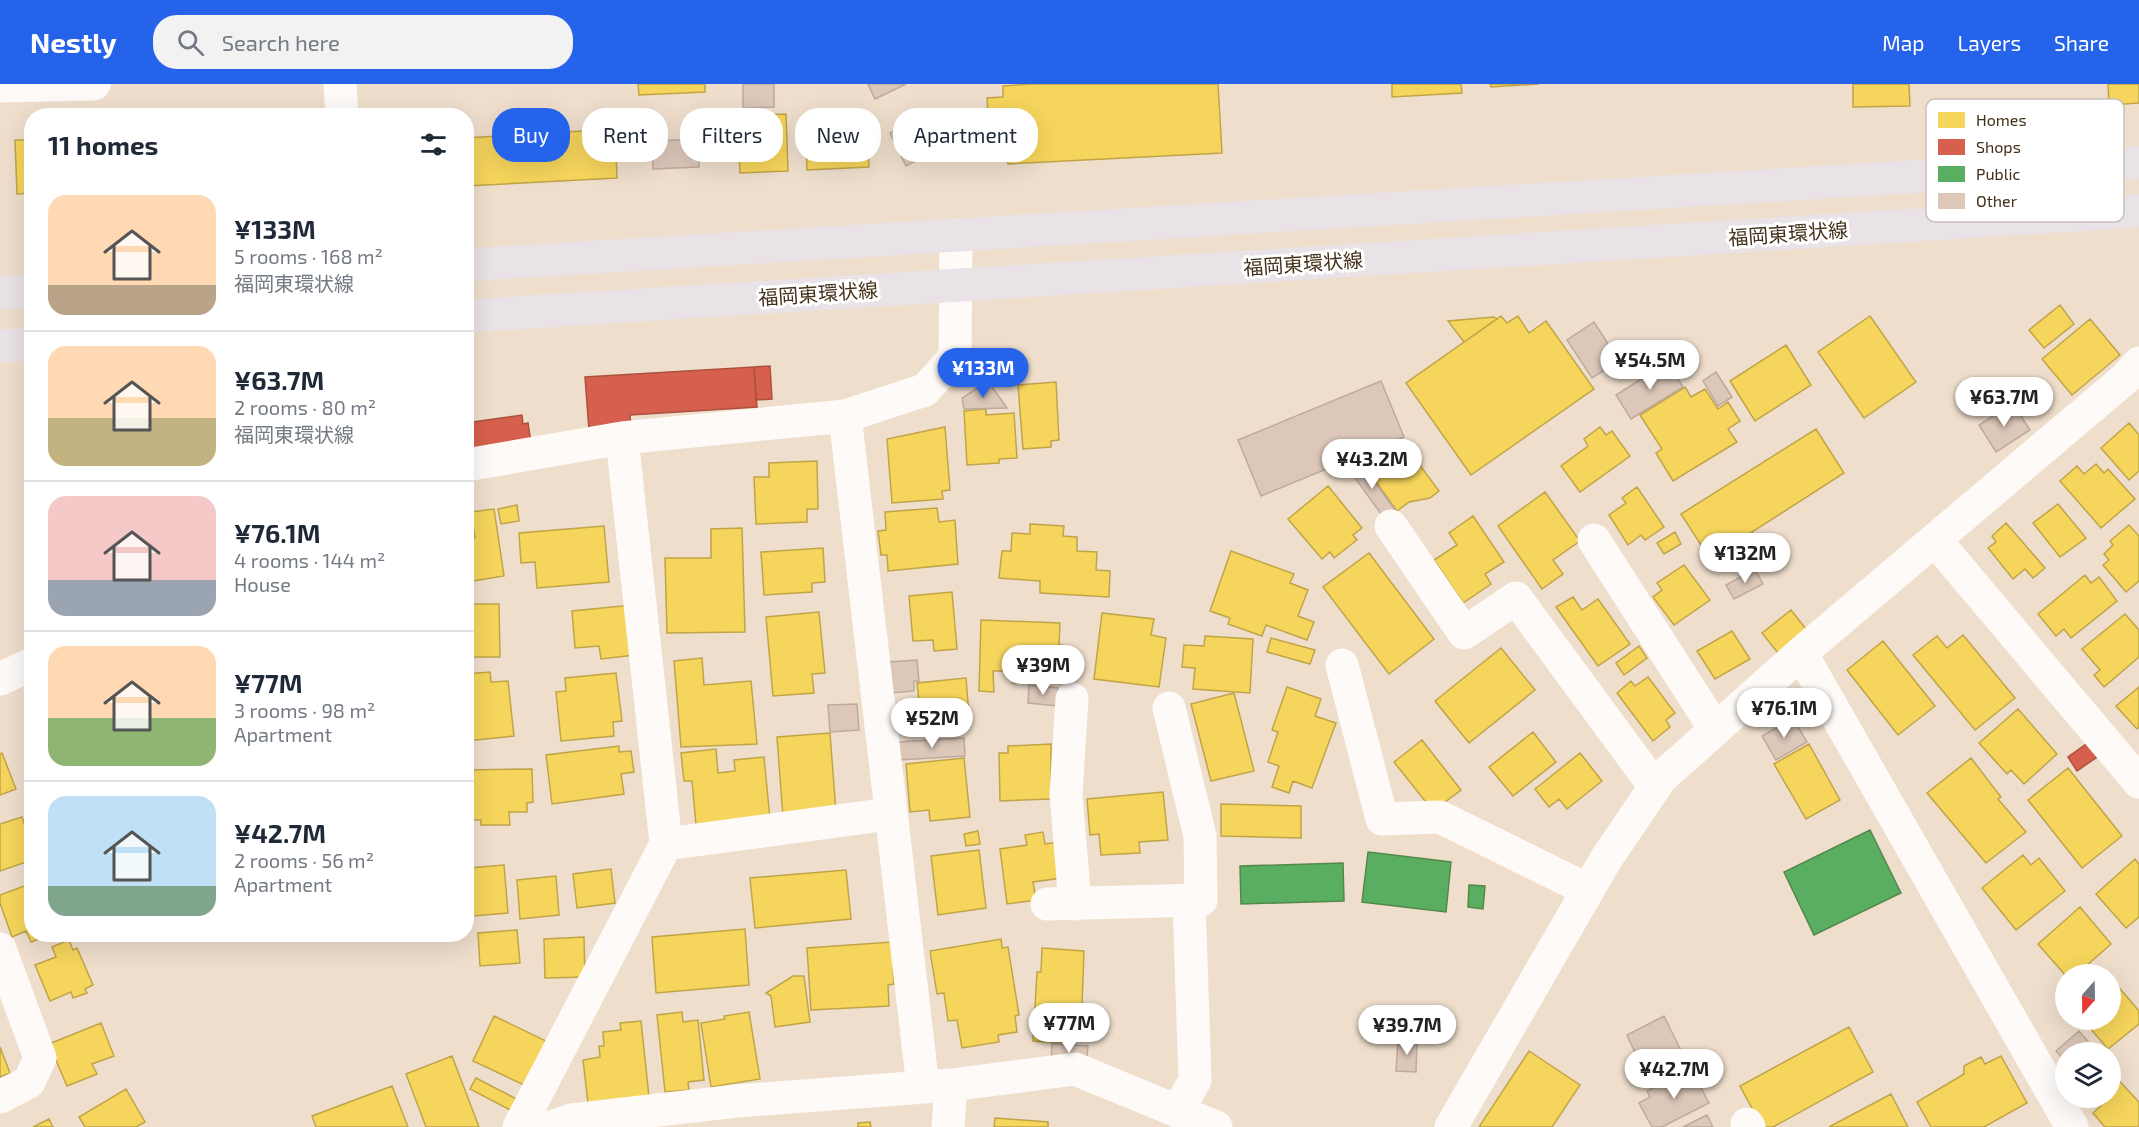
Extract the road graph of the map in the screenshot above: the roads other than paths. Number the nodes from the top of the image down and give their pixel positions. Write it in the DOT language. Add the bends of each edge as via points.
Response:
graph roads {
  1 [pos="94,84"];
  2 [pos="340,84"];
  3 [pos="0,86"];
  4 [pos="342,108"];
  5 [pos="2139,163"];
  6 [pos="2124,164"];
  7 [pos="1926,176"];
  8 [pos="2139,211"];
  9 [pos="2124,212"];
  10 [pos="1961,222"];
  11 [pos="956,235"];
  12 [pos="474,265"];
  13 [pos="957,284"];
  14 [pos="24,292"];
  15 [pos="0,293"];
  16 [pos="474,315"];
  17 [pos="24,344"];
  18 [pos="0,346"];
  19 [pos="2135,377"];
  20 [pos="844,417"];
  21 [pos="622,438"];
  22 [pos="474,464"];
  23 [pos="1391,526"];
  24 [pos="1594,540"];
  25 [pos="1935,540"];
  26 [pos="1801,653"];
  27 [pos="1342,666"];
  28 [pos="24,668"];
  29 [pos="0,679"];
  30 [pos="1072,699"];
  31 [pos="1169,708"];
  32 [pos="1715,729"];
  33 [pos="2139,782"];
  34 [pos="1655,787"];
  35 [pos="889,814"];
  36 [pos="666,844"];
  37 [pos="1588,890"];
  38 [pos="1189,900"];
  39 [pos="0,949"];
  40 [pos="937,1086"];
  41 [pos="0,1097"];
  42 [pos="1178,1111"];
  43 [pos="740,1114"];
  44 [pos="566,1125"];
  45 [pos="519,1127"];
  46 [pos="948,1127"];
  47 [pos="1216,1127"];
  48 [pos="1451,1127"];
  49 [pos="2072,1127"];
  1 -- 3 [label="street"];
  2 -- 4 [label="street"];
  5 -- 6 [label="main road"];
  7 -- 11 [label="main road"];
  8 -- 9 [label="main road, 福岡東環状線"];
  10 -- 13 [label="main road, 福岡東環状線"];
  11 -- 12 [label="main road"];
  11 -- 13 [label="street"];
  13 -- 16 [label="main road, 福岡東環状線"];
  13 -- 20 [label="street" via="955,357 925,390"];
  14 -- 15 [label="main road"];
  17 -- 18 [label="main road"];
  19 -- 25 [label="street"];
  20 -- 21 [label="street"];
  20 -- 35 [label="street"];
  21 -- 22 [label="street"];
  21 -- 36 [label="street"];
  23 -- 34 [label="street" via="1464,633 1516,598"];
  24 -- 32 [label="street"];
  25 -- 26 [label="street"];
  25 -- 33 [label="street"];
  26 -- 32 [label="street"];
  26 -- 49 [label="street"];
  27 -- 37 [label="street" via="1382,819 1440,817"];
  28 -- 29 [label="street"];
  30 -- 38 [label="street" via="1061,904"];
  31 -- 38 [label="street" via="1200,836 1201,900"];
  32 -- 34 [label="street"];
  34 -- 37 [label="street"];
  35 -- 36 [label="street"];
  35 -- 40 [label="street"];
  36 -- 45 [label="street"];
  37 -- 48 [label="street"];
  38 -- 42 [label="street" via="1195,1080"];
  39 -- 41 [label="street" via="40,1058 28,1082"];
  40 -- 42 [label="street" via="1075,1069"];
  40 -- 43 [label="street"];
  40 -- 46 [label="street"];
  42 -- 47 [label="street"];
  43 -- 44 [label="street"];
}
